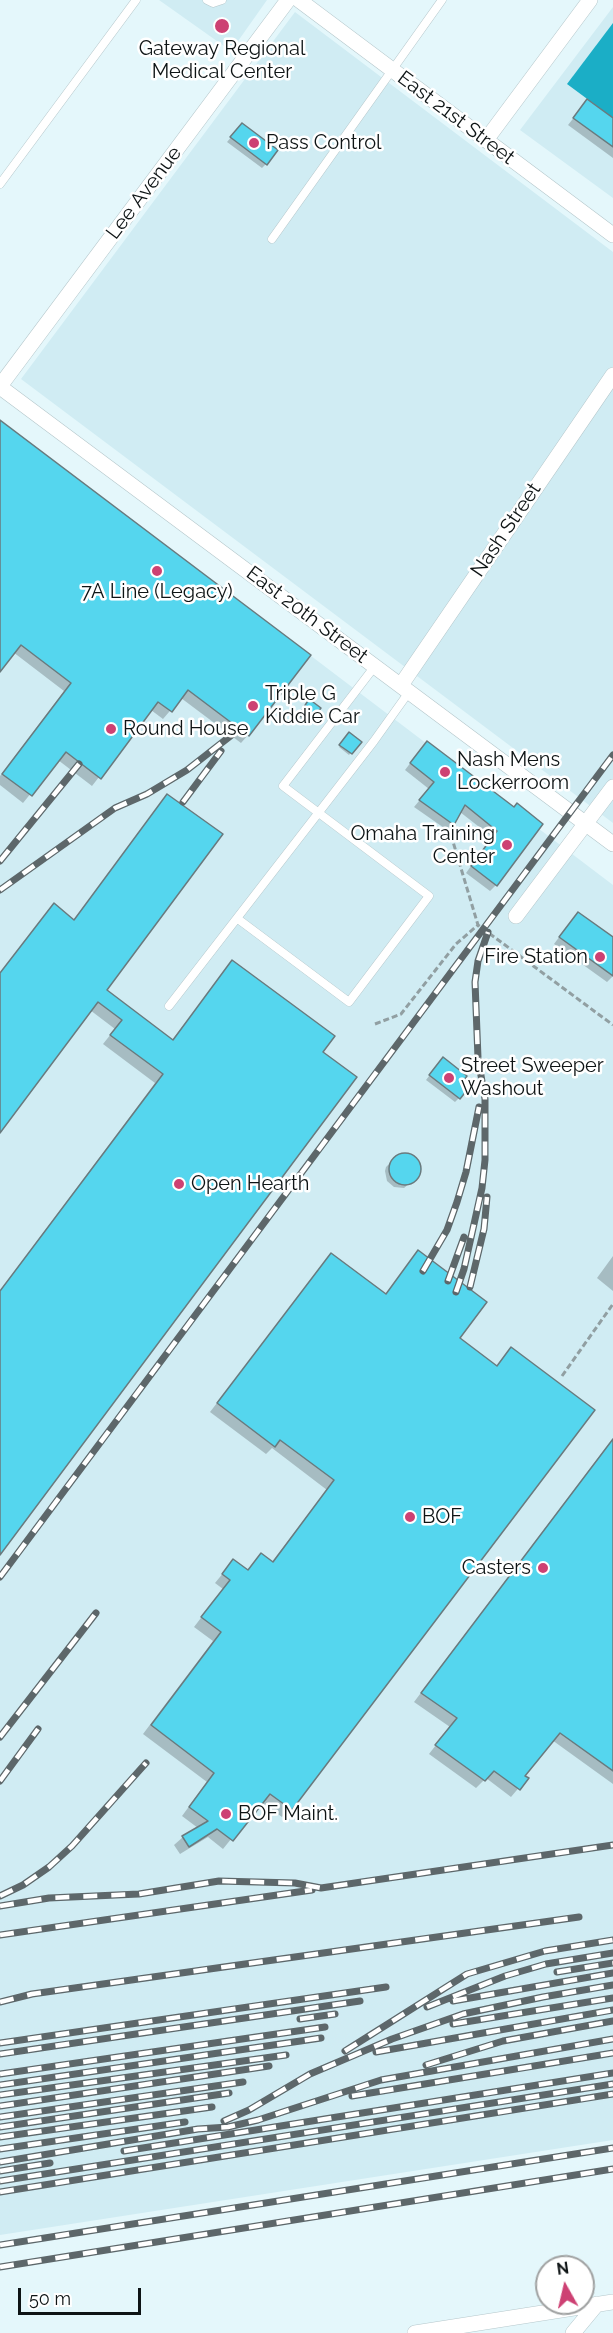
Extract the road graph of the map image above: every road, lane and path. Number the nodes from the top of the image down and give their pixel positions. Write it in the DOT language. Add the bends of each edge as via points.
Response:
graph roads {
  1 [pos="136,0"];
  2 [pos="207,0"];
  3 [pos="222,0"];
  4 [pos="288,0"];
  5 [pos="299,0"];
  6 [pos="442,0"];
  7 [pos="590,0"];
  8 [pos="392,70"];
  9 [pos="486,140"];
  10 [pos="0,184"];
  11 [pos="613,235"];
  12 [pos="272,239"];
  13 [pos="613,375"];
  14 [pos="0,386"];
  15 [pos="375,666"];
  16 [pos="405,688"];
  17 [pos="613,787"];
  18 [pos="319,814"];
  19 [pos="586,824"];
  20 [pos="451,835"];
  21 [pos="613,844"];
  22 [pos="516,916"];
  23 [pos="238,919"];
  24 [pos="478,925"];
  25 [pos="169,1006"];
  26 [pos="375,1024"];
  27 [pos="613,1026"];
  28 [pos="613,1304"];
  29 [pos="562,1376"];
  30 [pos="613,2302"];
  31 [pos="597,2304"];
  32 [pos="415,2333"];
  33 [pos="573,2333"];
  1 -- 10 [label="lane"];
  2 -- 3 [label="lane"];
  4 -- 14 [label="street, Lee Avenue"];
  5 -- 8 [label="street, East 21st Street"];
  6 -- 8 [label="lane"];
  7 -- 9 [label="street"];
  8 -- 9 [label="street, East 21st Street"];
  8 -- 12 [label="lane"];
  9 -- 11 [label="street, East 21st Street"];
  13 -- 16 [label="street, Nash Street"];
  14 -- 15 [label="street, East 20th Street"];
  15 -- 16 [label="street, East 20th Street"];
  15 -- 18 [label="lane" via="283,786"];
  16 -- 18 [label="lane" via="374,741"];
  16 -- 19 [label="street, East 20th Street"];
  17 -- 19 [label="street"];
  18 -- 23 [label="lane"];
  18 -- 23 [label="lane" via="429,896 349,1002"];
  19 -- 21 [label="street, East 20th Street"];
  19 -- 22 [label="street"];
  20 -- 24 [label="path"];
  23 -- 25 [label="lane"];
  24 -- 26 [label="path" via="456,944 401,1014"];
  24 -- 27 [label="path"];
  28 -- 29 [label="path"];
  30 -- 31 [label="street"];
  31 -- 32 [label="street"];
  31 -- 33 [label="street"];
}
